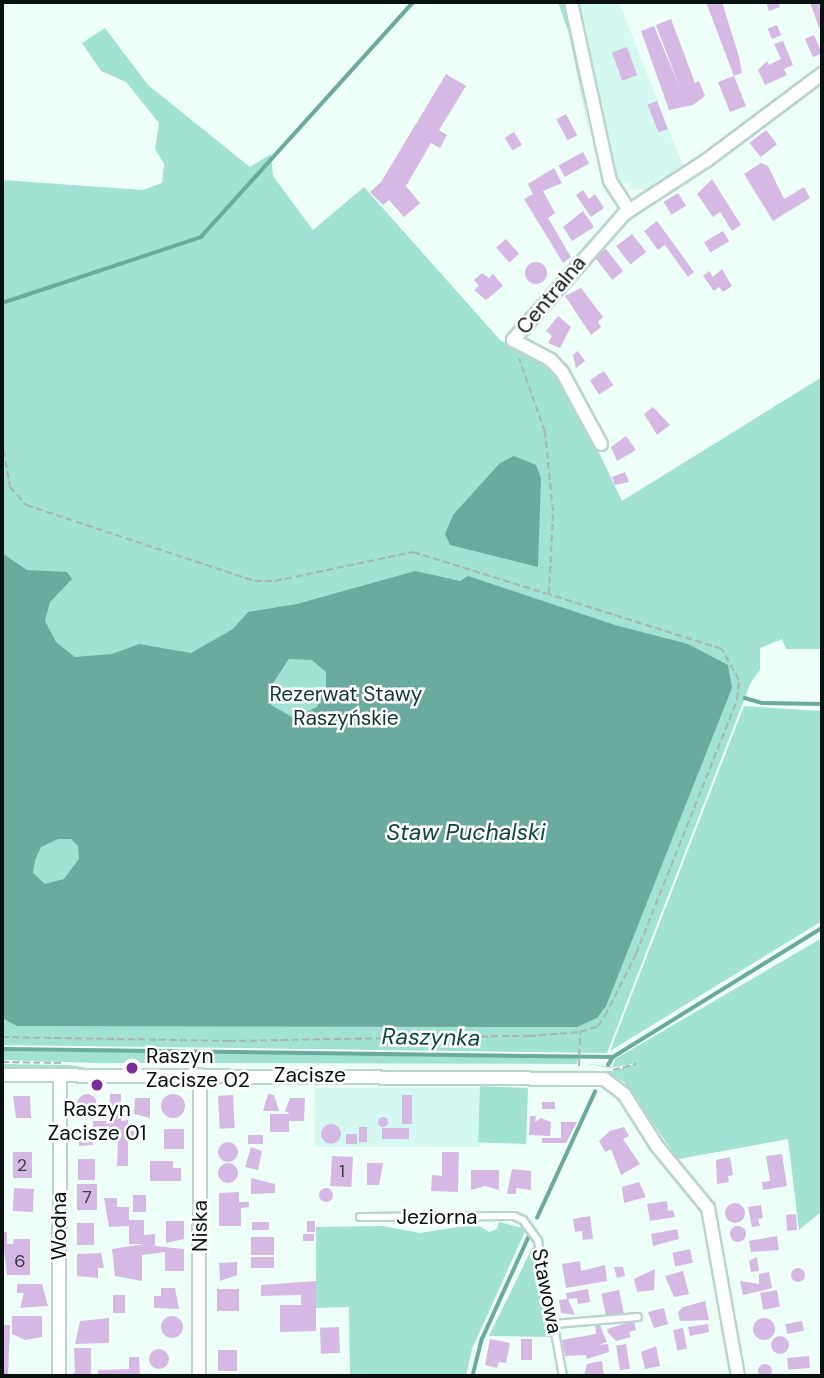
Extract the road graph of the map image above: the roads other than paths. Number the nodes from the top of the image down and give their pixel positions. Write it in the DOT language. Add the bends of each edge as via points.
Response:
graph roads {
  1 [pos="571,2"];
  2 [pos="822,74"];
  3 [pos="629,210"];
  4 [pos="601,444"];
  5 [pos="2,1075"];
  6 [pos="60,1075"];
  7 [pos="200,1075"];
  8 [pos="514,1216"];
  9 [pos="360,1217"];
  10 [pos="638,1317"];
  11 [pos="554,1324"];
  12 [pos="59,1376"];
  13 [pos="200,1376"];
  14 [pos="563,1376"];
  15 [pos="738,1376"];
  1 -- 3 [label="street" via="610,181"];
  2 -- 3 [label="street, Centralna" via="708,160"];
  3 -- 4 [label="street, Centralna" via="513,340 551,360 562,372"];
  5 -- 6 [label="street, Zacisze"];
  6 -- 7 [label="street, Zacisze"];
  6 -- 12 [label="street, Wodna"];
  7 -- 13 [label="street, Niska"];
  7 -- 15 [label="street, Zacisze" via="583,1076 616,1086 708,1209"];
  8 -- 9 [label="lane, Jeziorna"];
  8 -- 11 [label="lane, Stawowa" via="534,1230"];
  10 -- 11 [label="lane"];
  11 -- 14 [label="lane, Stawowa"];
}
